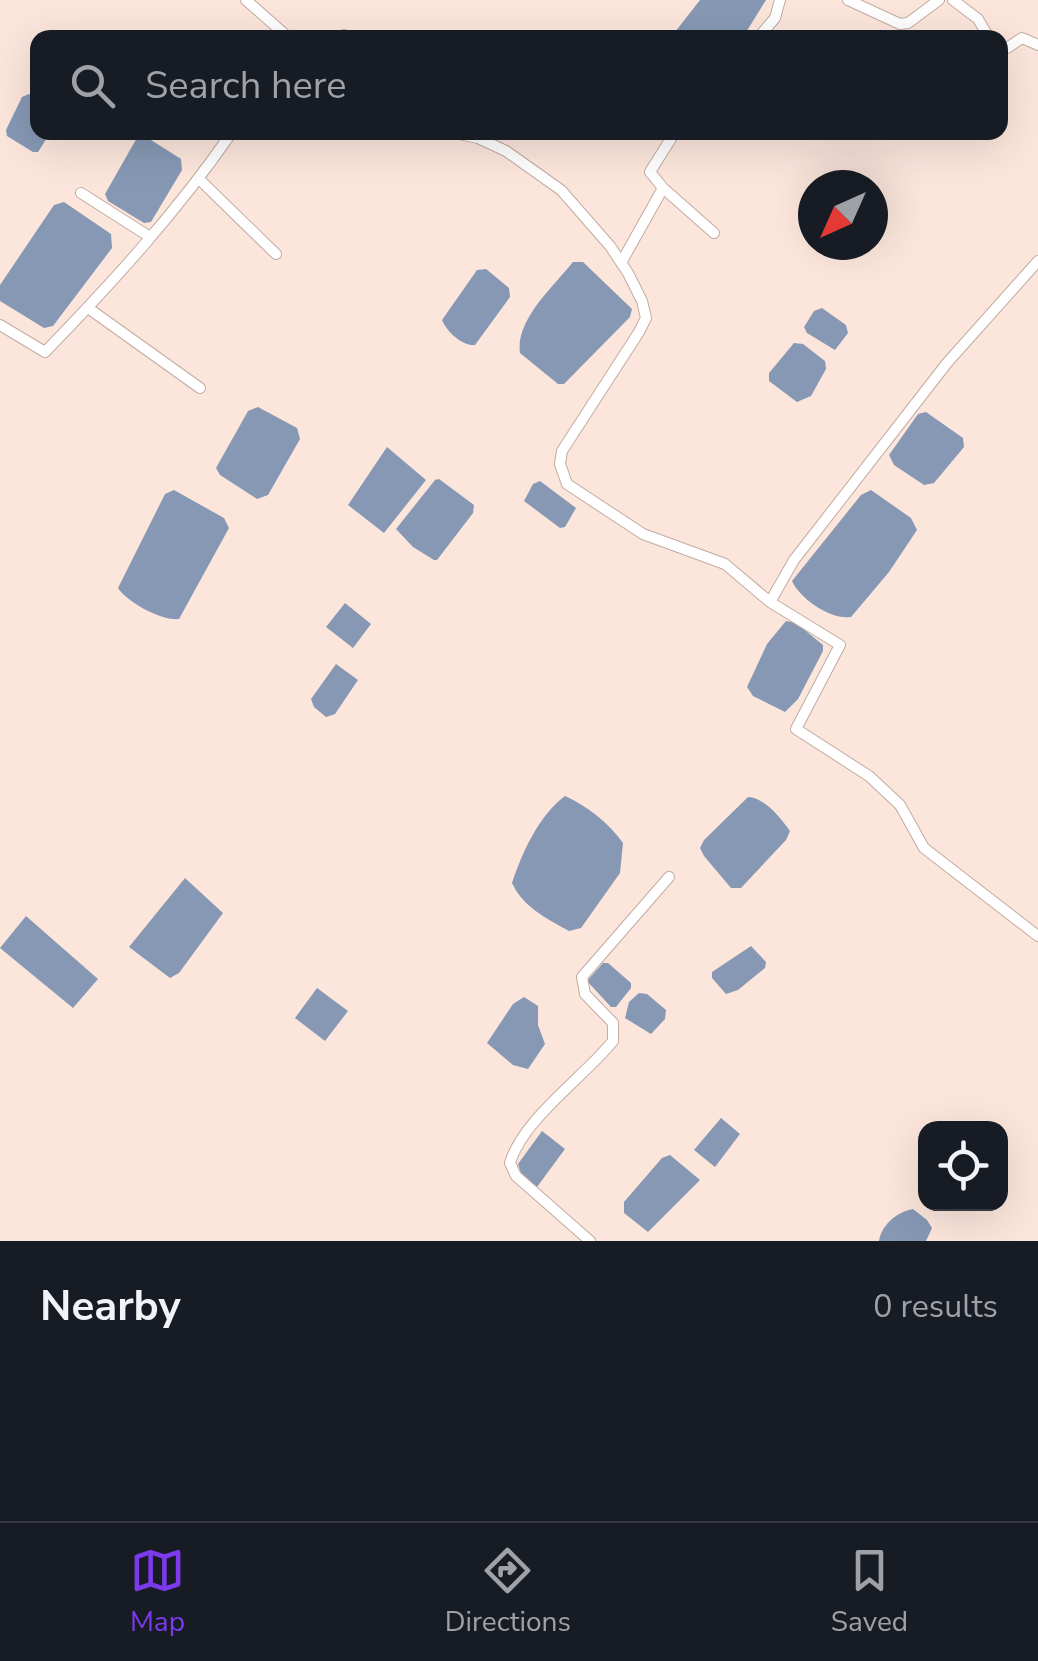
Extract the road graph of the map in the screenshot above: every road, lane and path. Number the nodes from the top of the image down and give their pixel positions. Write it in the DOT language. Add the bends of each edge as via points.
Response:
graph roads {
  1 [pos="246,0"];
  2 [pos="780,0"];
  3 [pos="848,0"];
  4 [pos="939,0"];
  5 [pos="953,0"];
  6 [pos="280,30"];
  7 [pos="765,30"];
  8 [pos="984,30"];
  9 [pos="1038,45"];
  10 [pos="1008,47"];
  11 [pos="226,140"];
  12 [pos="482,140"];
  13 [pos="670,140"];
  14 [pos="199,178"];
  15 [pos="663,188"];
  16 [pos="82,193"];
  17 [pos="714,233"];
  18 [pos="150,237"];
  19 [pos="276,254"];
  20 [pos="1038,261"];
  21 [pos="621,263"];
  22 [pos="88,308"];
  23 [pos="0,325"];
  24 [pos="200,388"];
  25 [pos="770,602"];
  26 [pos="669,877"];
  27 [pos="1038,936"];
  28 [pos="590,1241"];
  1 -- 6 [label="street"];
  2 -- 7 [label="street"];
  3 -- 4 [label="street" via="900,24"];
  5 -- 8 [label="street"];
  9 -- 10 [label="street" via="1022,38"];
  11 -- 14 [label="street"];
  12 -- 21 [label="street" via="536,170 569,198"];
  13 -- 15 [label="street" via="650,172"];
  14 -- 18 [label="street"];
  14 -- 19 [label="street"];
  15 -- 17 [label="street"];
  15 -- 21 [label="street"];
  16 -- 18 [label="street"];
  18 -- 22 [label="street"];
  20 -- 25 [label="street" via="947,363 794,560"];
  21 -- 25 [label="street" via="646,318 562,452 566,484 644,534 726,564"];
  22 -- 23 [label="street" via="45,352"];
  22 -- 24 [label="street"];
  25 -- 27 [label="street" via="840,646 796,729 868,776 900,806 924,848"];
  26 -- 28 [label="street" via="582,977 585,994 613,1024 613,1041 539,1119 510,1163 516,1176"];
}
